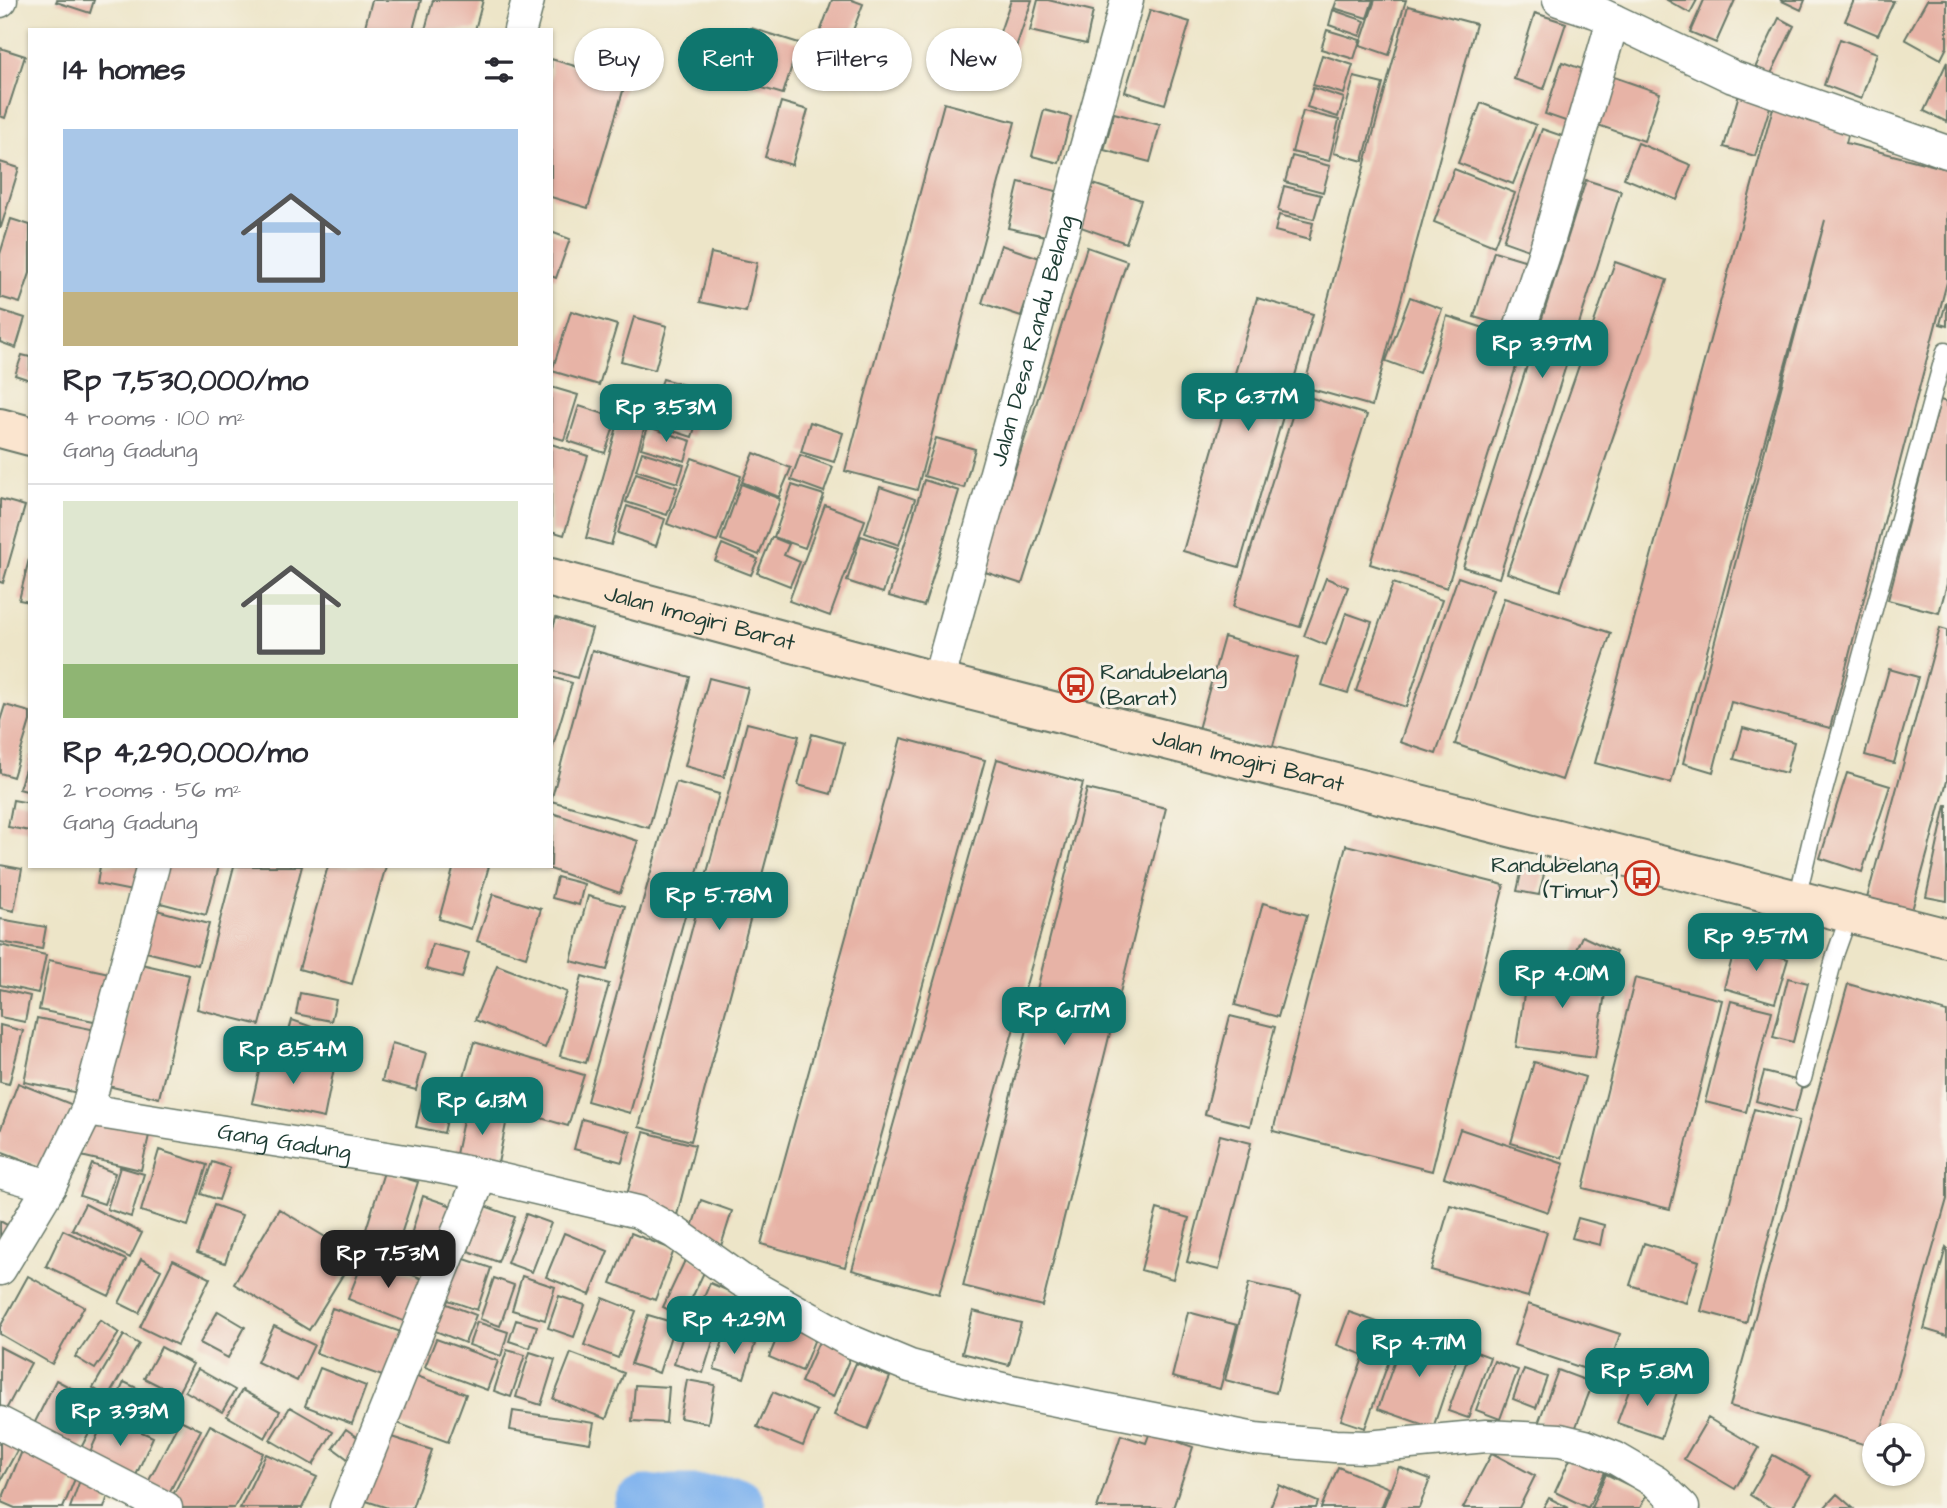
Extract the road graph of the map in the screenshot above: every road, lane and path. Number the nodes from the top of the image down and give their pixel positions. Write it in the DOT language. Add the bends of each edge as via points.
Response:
graph roads {
  1 [pos="528,0"];
  2 [pos="1127,0"];
  3 [pos="1559,0"];
  4 [pos="1603,11"];
  5 [pos="521,28"];
  6 [pos="1947,152"];
  7 [pos="1521,325"];
  8 [pos="1945,351"];
  9 [pos="0,428"];
  10 [pos="28,435"];
  11 [pos="553,579"];
  12 [pos="937,682"];
  13 [pos="151,868"];
  14 [pos="1797,899"];
  15 [pos="1850,913"];
  16 [pos="1947,938"];
  17 [pos="1803,1079"];
  18 [pos="87,1110"];
  19 [pos="0,1172"];
  20 [pos="50,1186"];
  21 [pos="477,1186"];
  22 [pos="0,1269"];
  23 [pos="0,1423"];
  24 [pos="166,1508"];
  25 [pos="346,1508"];
  26 [pos="1684,1508"];
  1 -- 5 [label="street"];
  2 -- 12 [label="street, Jalan Desa Randu Belang"];
  3 -- 4 [label="street"];
  4 -- 6 [label="street" via="1733,77"];
  4 -- 7 [label="street" via="1549,239"];
  8 -- 14 [label="lane"];
  9 -- 10 [label="main road"];
  11 -- 12 [label="main road, Jalan Imogiri Barat"];
  12 -- 14 [label="main road, Jalan Imogiri Barat"];
  13 -- 18 [label="street"];
  14 -- 15 [label="main road, Jalan Imogiri Barat"];
  15 -- 16 [label="main road, Jalan Imogiri Barat"];
  15 -- 17 [label="lane"];
  18 -- 20 [label="street"];
  18 -- 21 [label="street, Gang Gadung"];
  19 -- 20 [label="street"];
  20 -- 22 [label="street"];
  21 -- 25 [label="street"];
  21 -- 26 [label="street, Gang Gadung" via="638,1212 741,1280 839,1335 936,1373 1255,1439 1367,1447 1486,1436 1560,1440 1615,1458 1656,1482"];
  23 -- 24 [label="street"];
}
